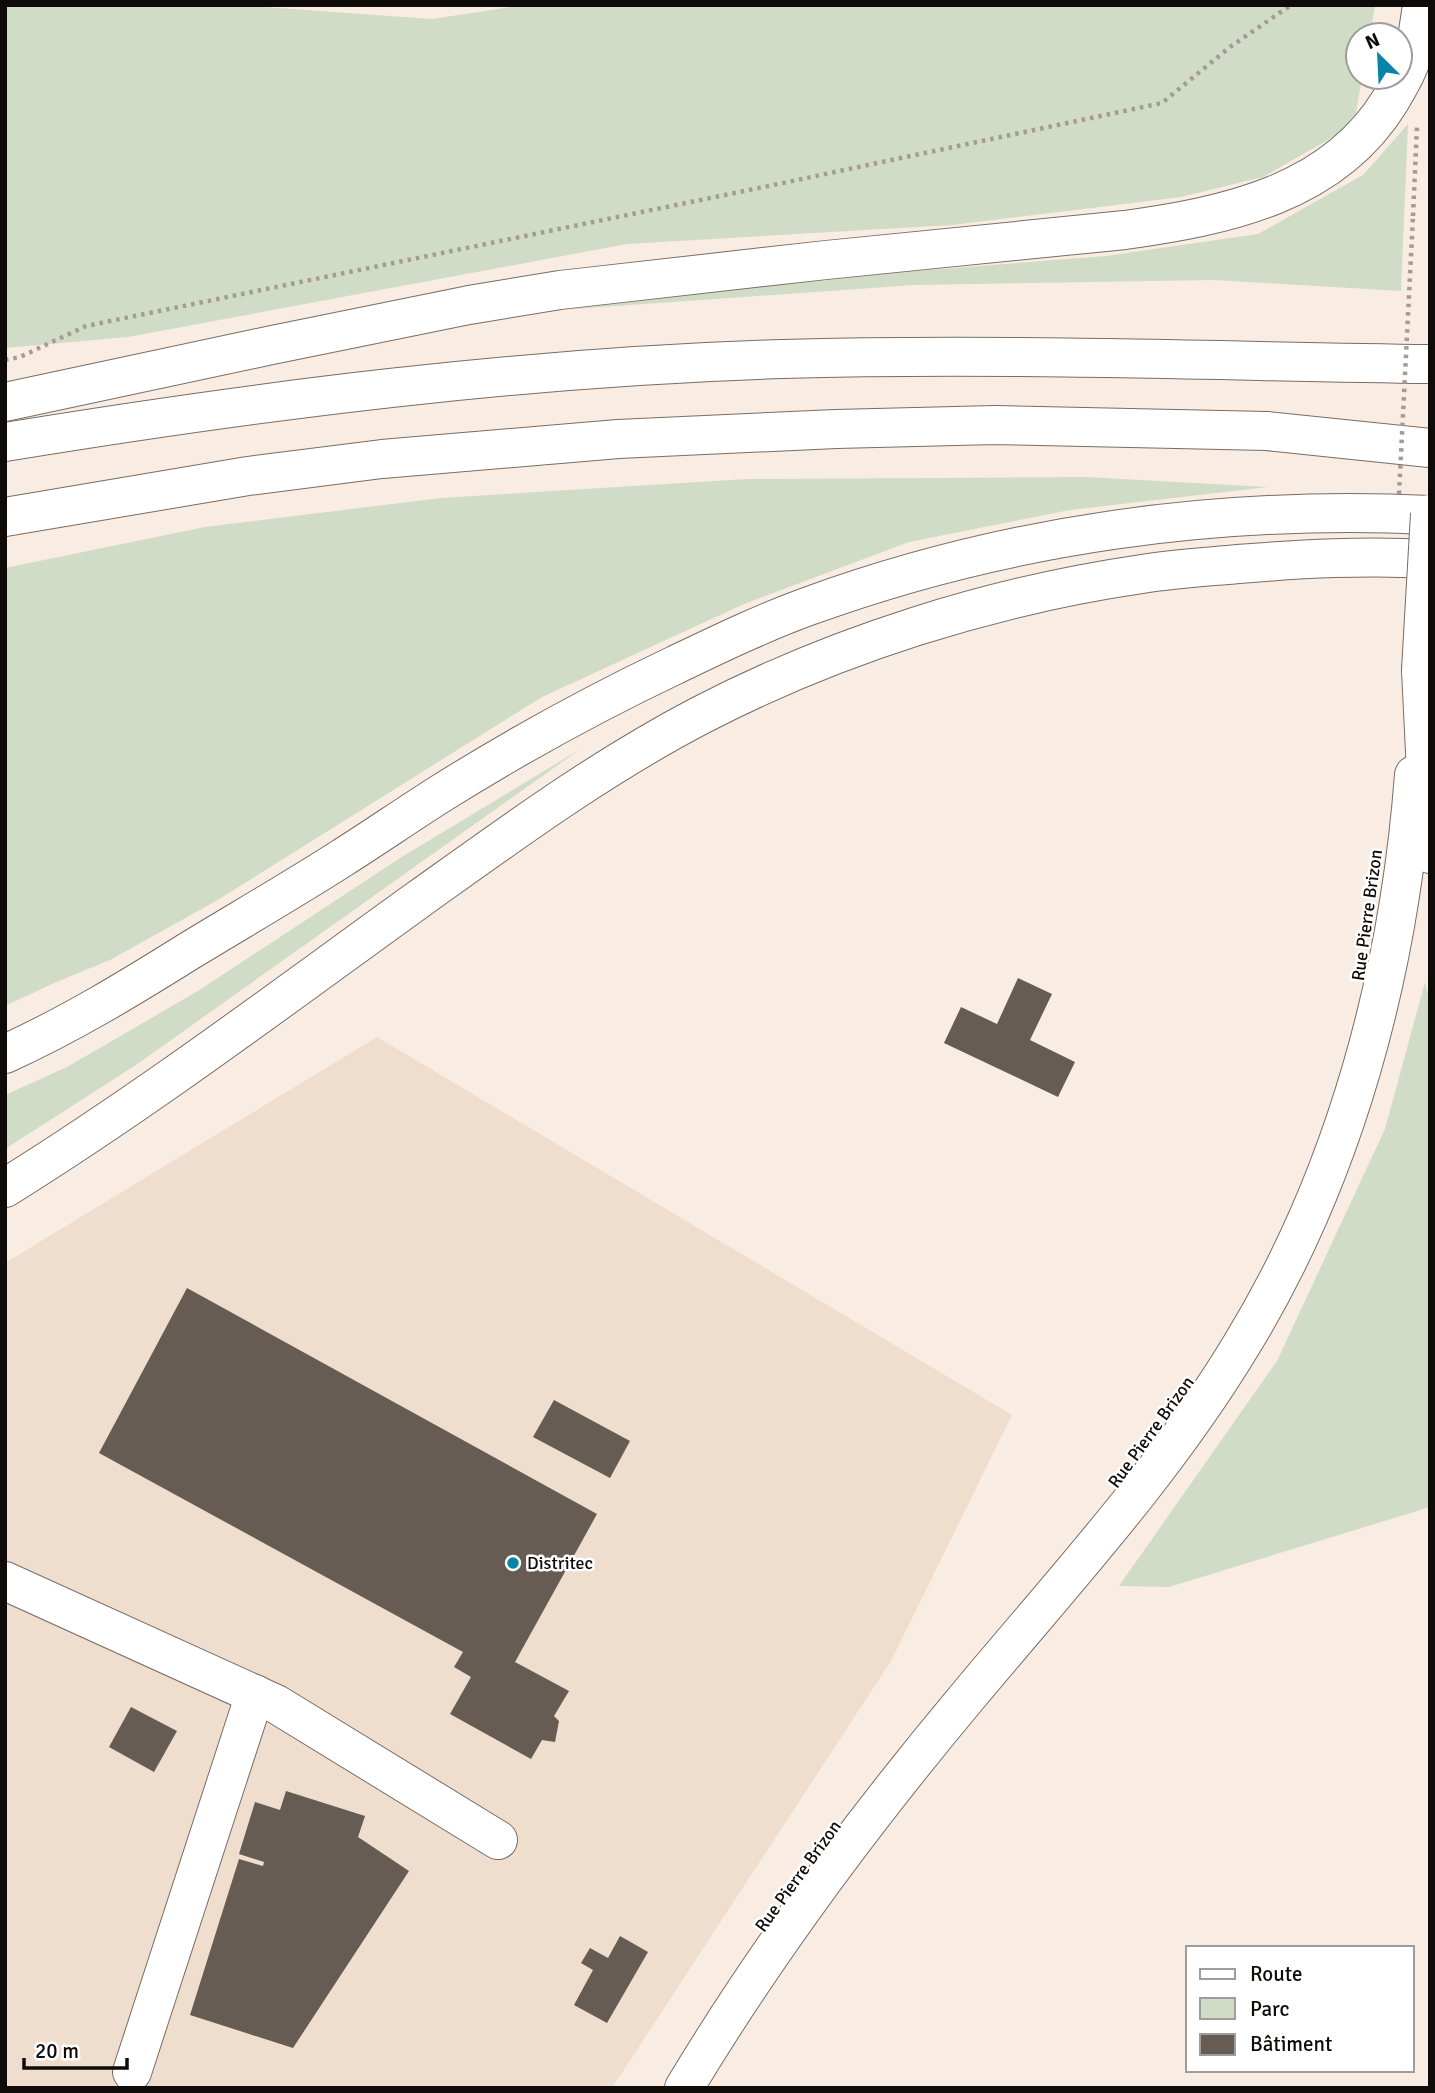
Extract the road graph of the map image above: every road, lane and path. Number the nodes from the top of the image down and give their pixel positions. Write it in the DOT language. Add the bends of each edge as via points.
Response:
graph roads {
  1 [pos="1291,5"];
  2 [pos="1422,5"];
  3 [pos="1413,216"];
  4 [pos="1136,359"];
  5 [pos="5,360"];
  6 [pos="1430,364"];
  7 [pos="1430,378"];
  8 [pos="5,402"];
  9 [pos="1267,431"];
  10 [pos="1430,433"];
  11 [pos="5,442"];
  12 [pos="1430,448"];
  13 [pos="1419,510"];
  14 [pos="5,517"];
  15 [pos="1430,559"];
  16 [pos="1422,670"];
  17 [pos="1430,854"];
  18 [pos="5,1054"];
  19 [pos="5,1188"];
  20 [pos="5,1581"];
  21 [pos="255,1694"];
  22 [pos="498,1840"];
  23 [pos="132,2072"];
  24 [pos="684,2088"];
  1 -- 5 [label="path" via="1230,47 1163,103 86,326"];
  2 -- 8 [label="main road" via="1415,49 1402,82 1363,138 1307,180 1228,212 1125,230 560,290"];
  3 -- 13 [label="path, bridge"];
  4 -- 6 [label="main road"];
  4 -- 7 [label="main road"];
  4 -- 11 [label="main road" via="783,359 609,368 395,387"];
  9 -- 10 [label="main road" via="1329,427"];
  9 -- 12 [label="main road"];
  9 -- 14 [label="main road" via="995,425 618,439 382,459 248,476"];
  13 -- 16 [label="main road, bridge"];
  13 -- 18 [label="main road" via="1287,513 1059,538 874,584 806,607 712,647 537,736 114,997"];
  15 -- 19 [label="main road" via="1293,559 1143,573 978,608 876,640 782,677 700,715 556,803 186,1068"];
  16 -- 17 [label="main road"];
  16 -- 24 [label="main road, Rue Pierre Brizon" via="1404,866 1375,1017 1330,1161 1279,1279 1200,1409 1112,1524 857,1835"];
  20 -- 21 [label="main road"];
  21 -- 22 [label="main road"];
  21 -- 23 [label="main road"];
}
